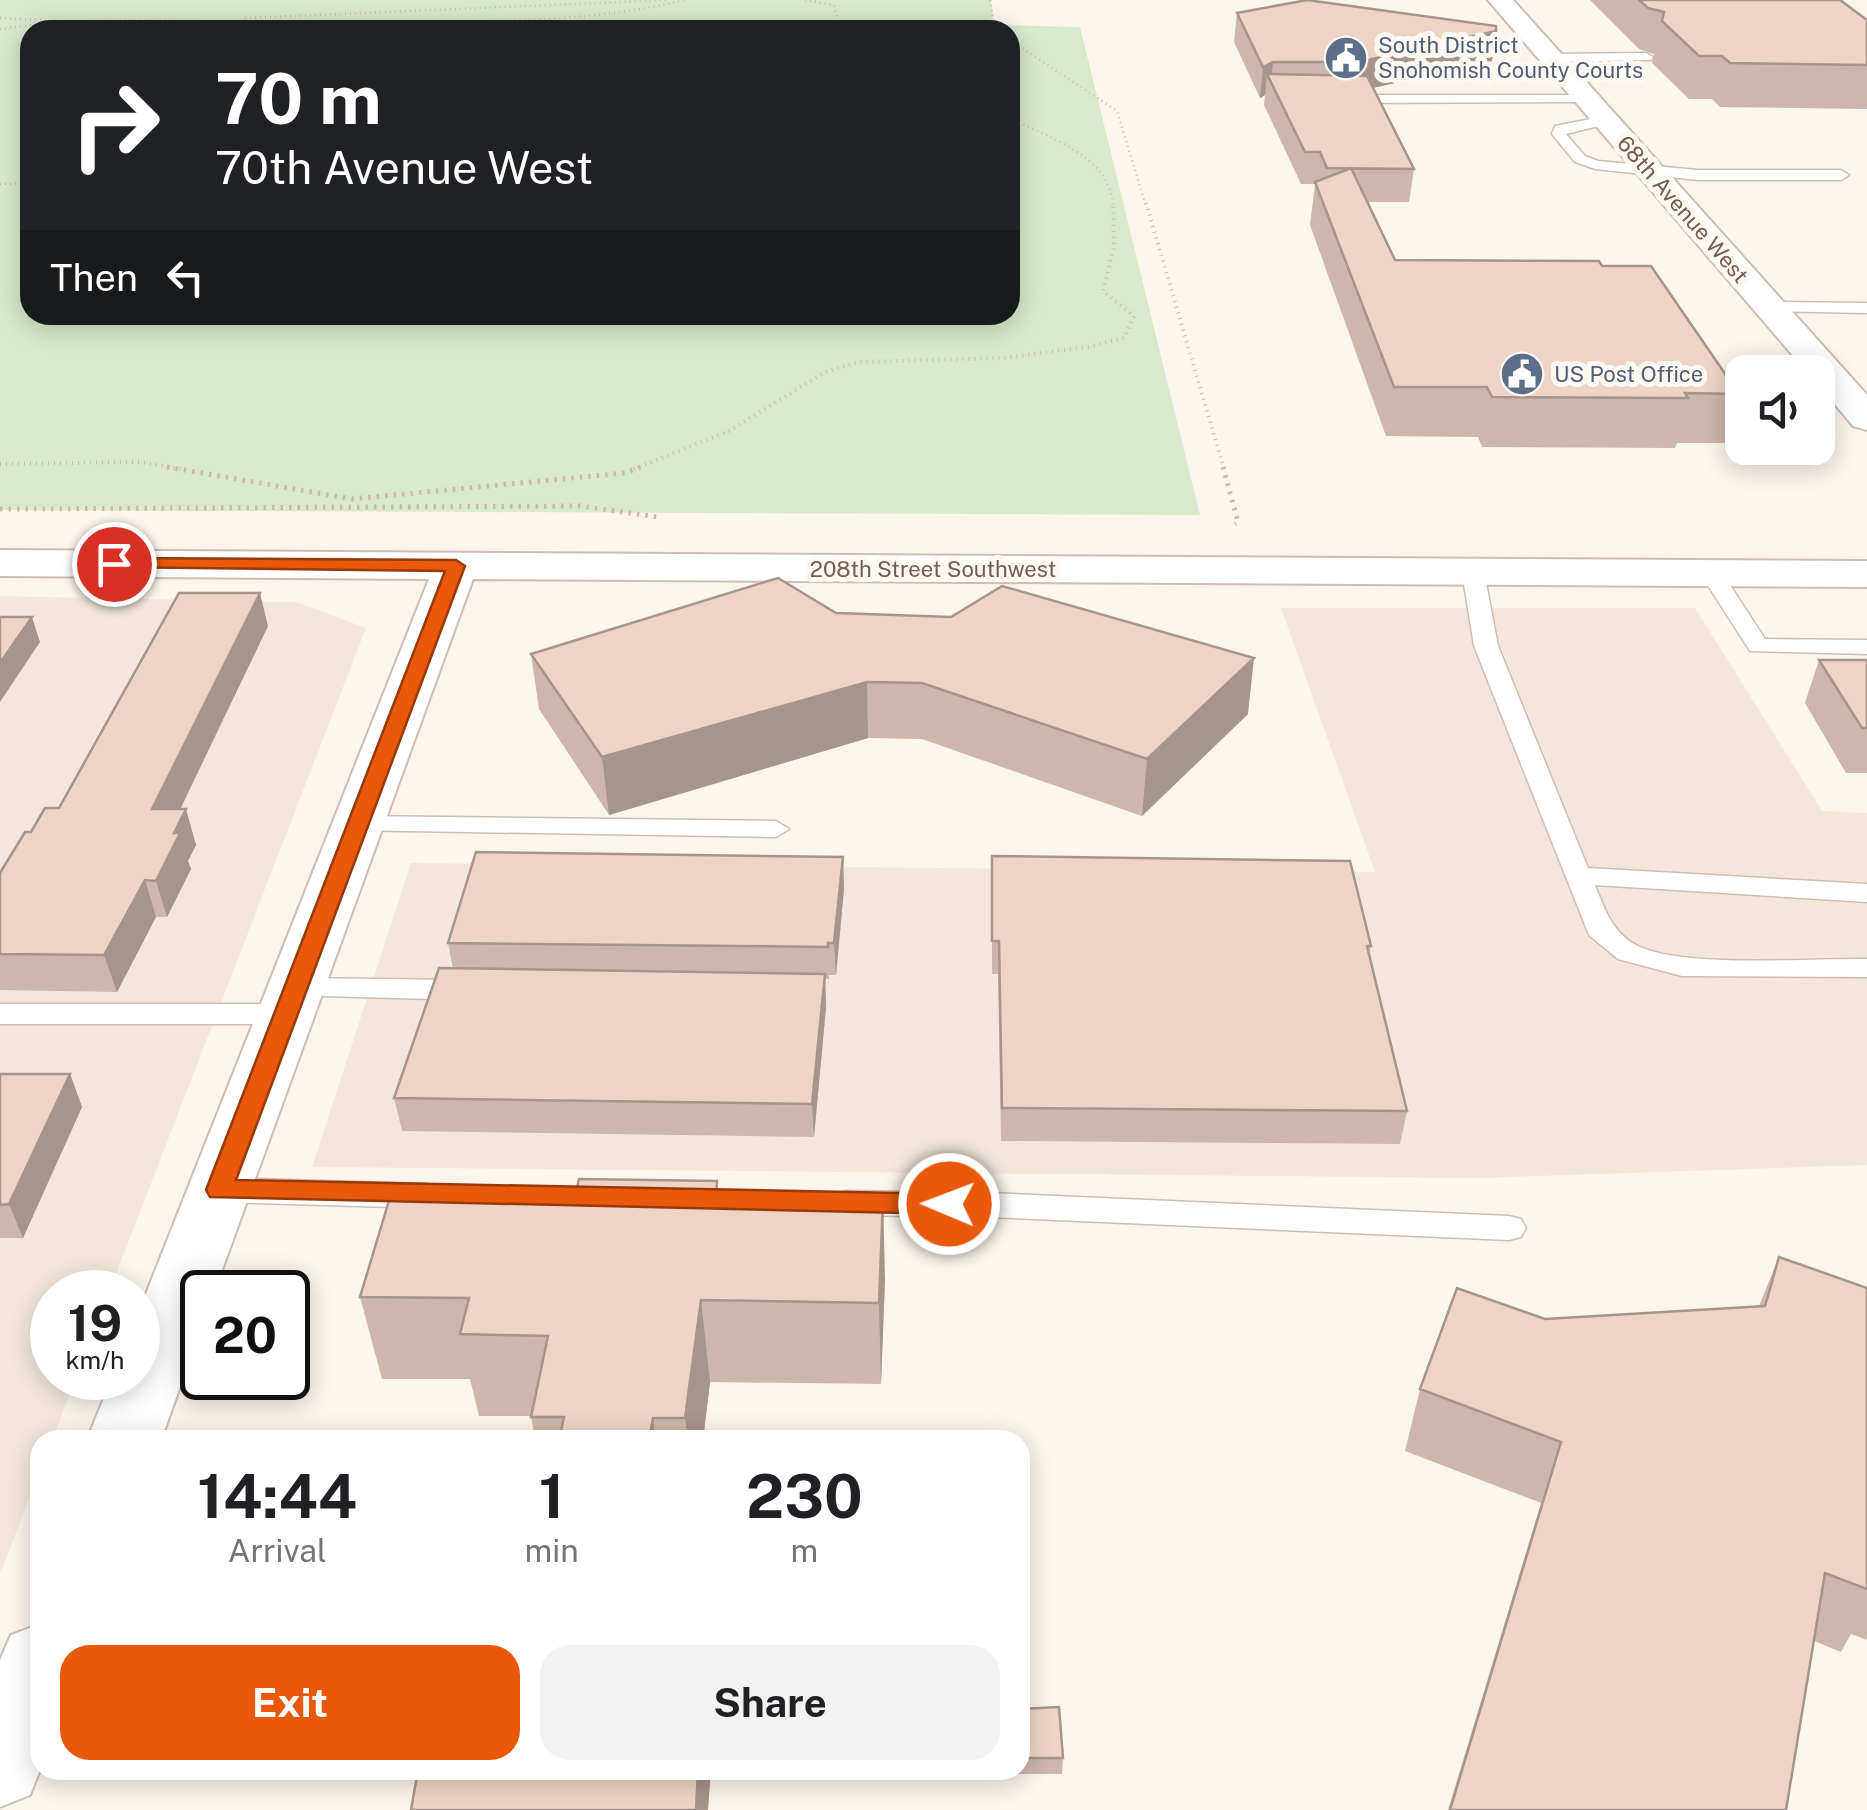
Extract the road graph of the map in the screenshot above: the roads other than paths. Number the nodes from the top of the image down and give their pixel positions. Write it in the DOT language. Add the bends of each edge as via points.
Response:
graph roads {
  1 [pos="1500,0"];
  2 [pos="1551,58"];
  3 [pos="1646,58"];
  4 [pos="1326,100"];
  5 [pos="1596,110"];
  6 [pos="1651,172"];
  7 [pos="1840,175"];
  8 [pos="1770,307"];
  9 [pos="1867,308"];
  10 [pos="1863,408"];
  11 [pos="0,563"];
  12 [pos="456,566"];
  13 [pos="1473,572"];
  14 [pos="1711,574"];
  15 [pos="1867,574"];
  16 [pos="1867,647"];
  17 [pos="358,824"];
  18 [pos="776,829"];
  19 [pos="1578,876"];
  20 [pos="1867,893"];
  21 [pos="1867,968"];
  22 [pos="504,990"];
  23 [pos="290,1002"];
  24 [pos="0,1014"];
  25 [pos="219,1190"];
  26 [pos="453,1197"];
  27 [pos="810,1202"];
  28 [pos="1509,1228"];
  29 [pos="128,1430"];
  30 [pos="30,1688"];
  31 [pos="0,1766"];
  1 -- 2 [label="street, 68th Avenue West"];
  2 -- 3 [label="lane"];
  2 -- 5 [label="street, 68th Avenue West"];
  4 -- 5 [label="lane"];
  5 -- 6 [label="street, 68th Avenue West"];
  5 -- 6 [label="lane" via="1560,130 1580,160"];
  6 -- 7 [label="lane"];
  6 -- 8 [label="street, 68th Avenue West"];
  8 -- 9 [label="lane"];
  8 -- 10 [label="street, 68th Avenue West"];
  11 -- 12 [label="street, 208th Street Southwest"];
  12 -- 13 [label="street, 208th Street Southwest"];
  12 -- 17 [label="street"];
  13 -- 14 [label="street, 208th Street Southwest"];
  13 -- 19 [label="lane" via="1486,646"];
  14 -- 15 [label="street, 208th Street Southwest"];
  14 -- 16 [label="lane" via="1758,646"];
  17 -- 18 [label="lane"];
  17 -- 23 [label="street"];
  19 -- 20 [label="lane"];
  19 -- 21 [label="lane" via="1599,929 1628,952 1682,967"];
  22 -- 23 [label="lane"];
  23 -- 24 [label="lane"];
  23 -- 25 [label="street"];
  25 -- 26 [label="lane"];
  25 -- 29 [label="street"];
  27 -- 28 [label="lane"];
  30 -- 31 [label="street"];
}
